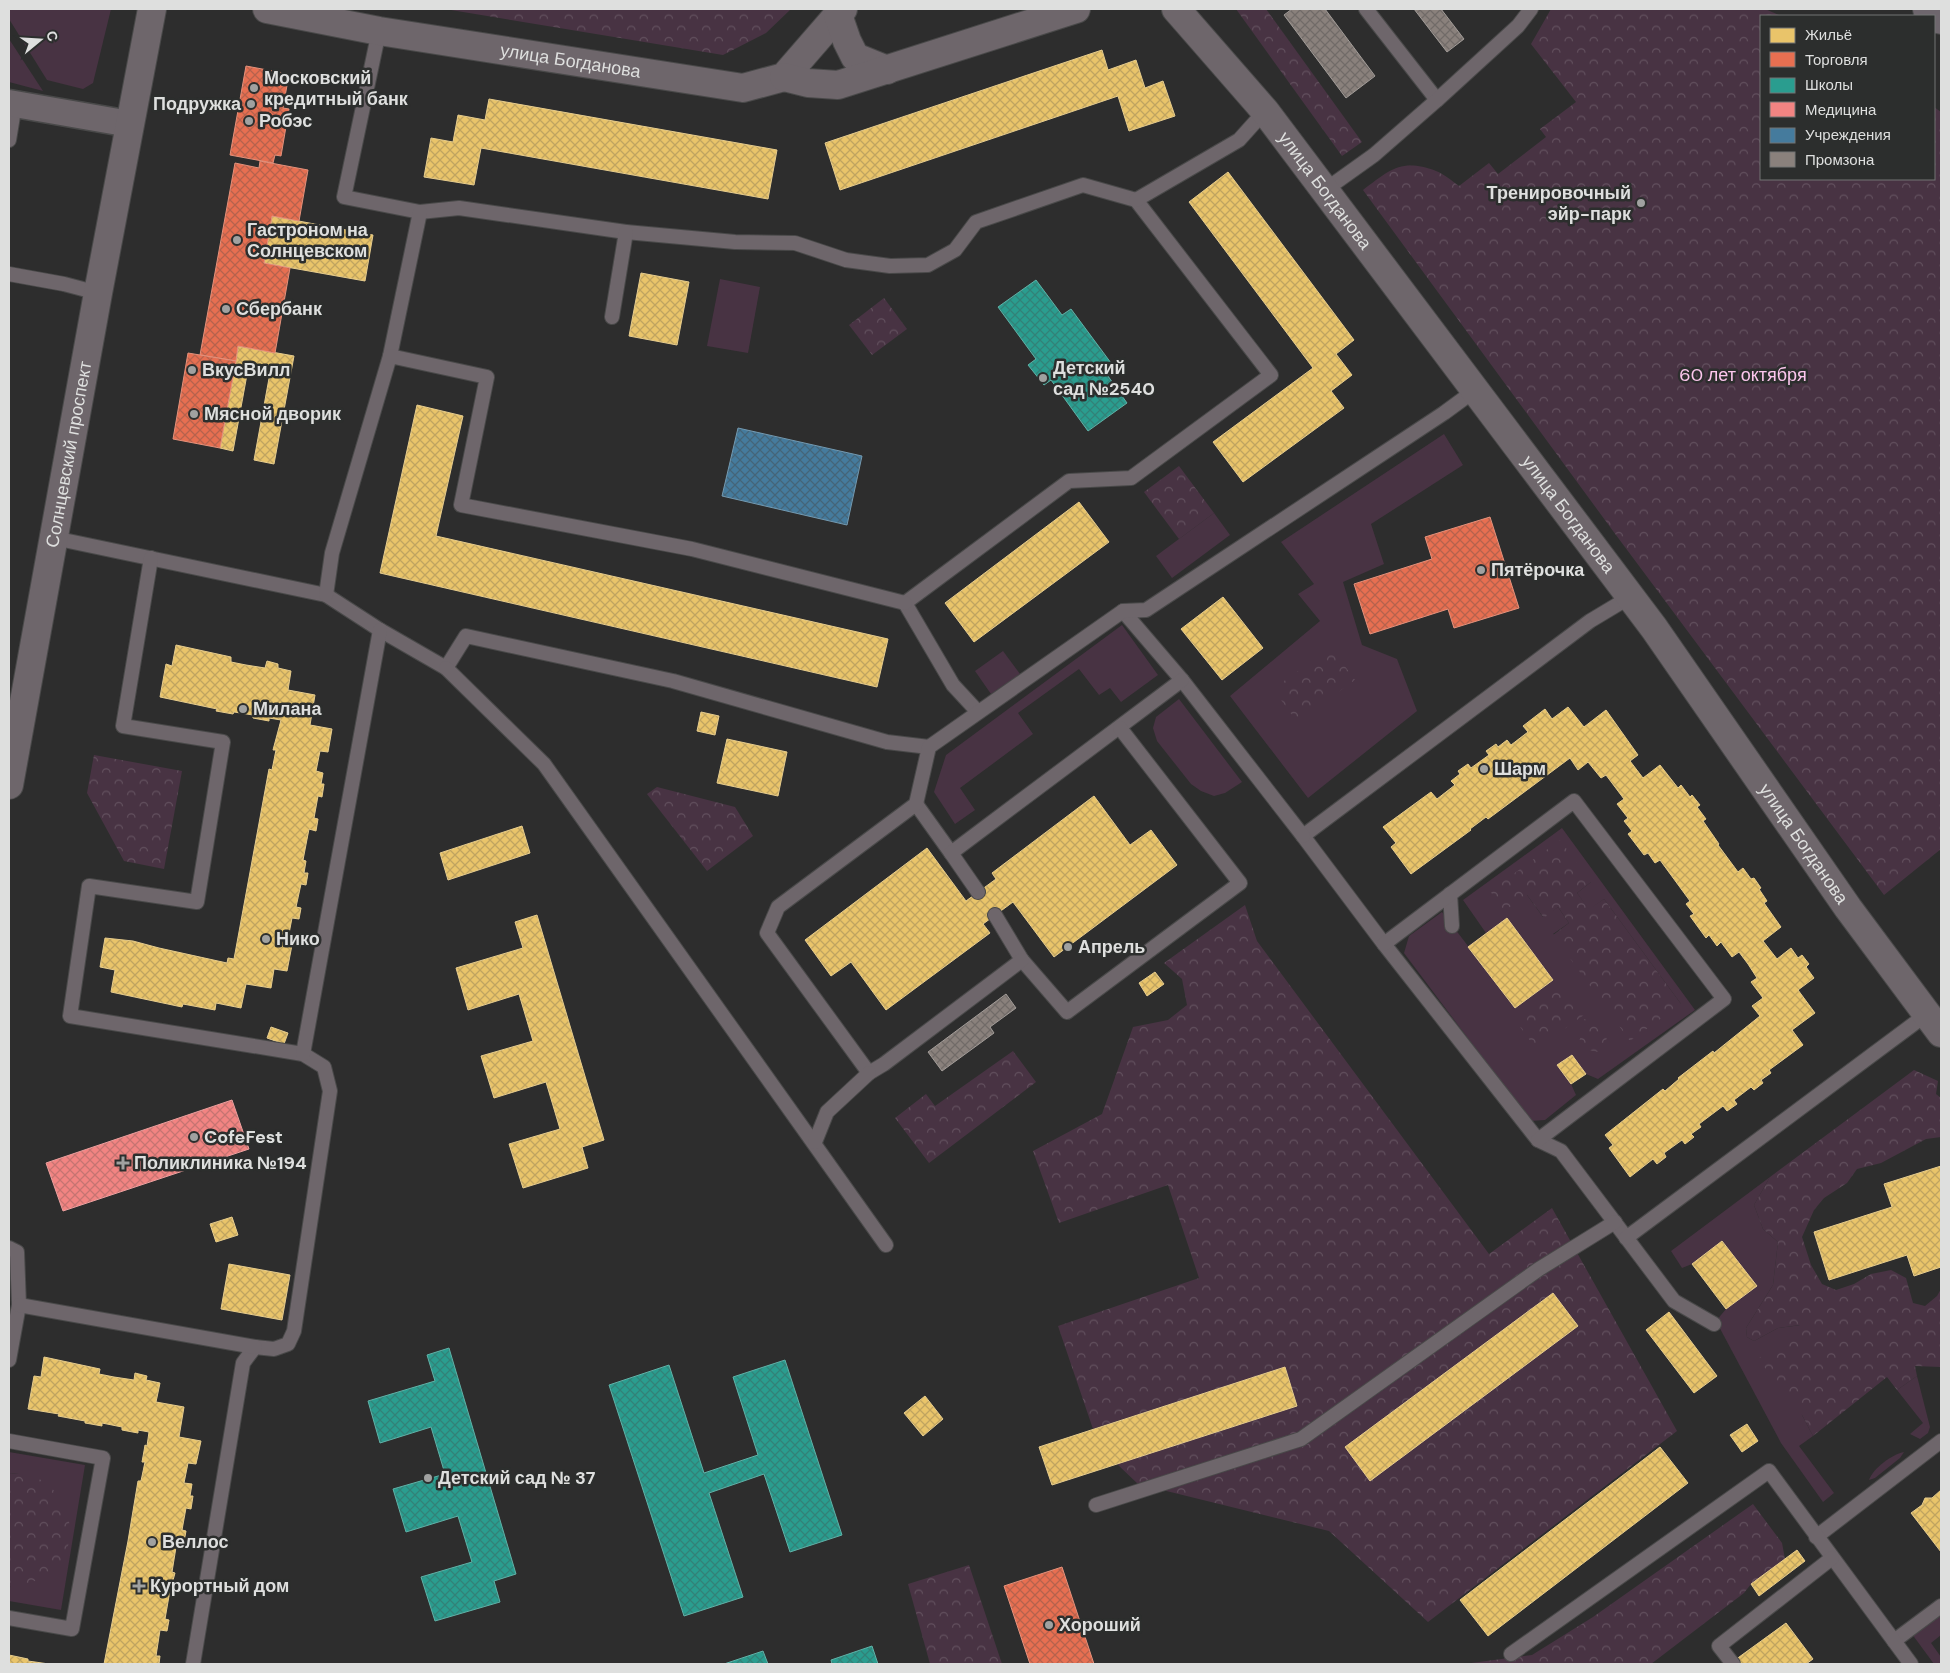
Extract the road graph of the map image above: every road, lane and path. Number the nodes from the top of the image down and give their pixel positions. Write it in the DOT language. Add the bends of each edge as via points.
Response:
graph roads {
  1 [pos="152,9"];
  2 [pos="267,9"];
  3 [pos="1076,9"];
  4 [pos="1176,9"];
  5 [pos="1366,9"];
  6 [pos="1531,9"];
  7 [pos="841,12"];
  8 [pos="379,31"];
  9 [pos="887,70"];
  10 [pos="784,77"];
  11 [pos="1437,100"];
  12 [pos="12,103"];
  13 [pos="1265,110"];
  14 [pos="130,124"];
  15 [pos="9,140"];
  16 [pos="1325,190"];
  17 [pos="1136,200"];
  18 [pos="420,212"];
  19 [pos="626,232"];
  20 [pos="9,274"];
  21 [pos="98,293"];
  22 [pos="612,317"];
  23 [pos="390,356"];
  24 [pos="1474,391"];
  25 [pos="54,538"];
  26 [pos="151,558"];
  27 [pos="326,595"];
  28 [pos="1630,597"];
  29 [pos="905,603"];
  30 [pos="1123,611"];
  31 [pos="380,630"];
  32 [pos="446,668"];
  33 [pos="1182,680"];
  34 [pos="978,712"];
  35 [pos="1120,728"];
  36 [pos="929,747"];
  37 [pos="9,785"];
  38 [pos="916,804"];
  39 [pos="1303,836"];
  40 [pos="951,853"];
  41 [pos="978,892"];
  42 [pos="1450,894"];
  43 [pos="995,915"];
  44 [pos="1452,926"];
  45 [pos="1384,944"];
  46 [pos="1022,960"];
  47 [pos="1934,1023"];
  48 [pos="303,1054"];
  49 [pos="869,1073"];
  50 [pos="1538,1140"];
  51 [pos="815,1142"];
  52 [pos="1614,1222"];
  53 [pos="1626,1238"];
  54 [pos="886,1245"];
  55 [pos="9,1248"];
  56 [pos="18,1305"];
  57 [pos="1714,1324"];
  58 [pos="255,1347"];
  59 [pos="9,1360"];
  60 [pos="9,1441"];
  61 [pos="1941,1442"];
  62 [pos="1096,1505"];
  63 [pos="1816,1537"];
  64 [pos="1832,1558"];
  65 [pos="1941,1606"];
  66 [pos="9,1618"];
  67 [pos="1894,1641"];
  68 [pos="1511,1654"];
  69 [pos="193,1664"];
  70 [pos="1733,1664"];
  71 [pos="1911,1664"];
  1 -- 14 [label="street"];
  2 -- 8 [label="street, улица Богданова"];
  3 -- 9 [label="street"];
  4 -- 13 [label="street, улица Богданова"];
  5 -- 11 [label="lane"];
  6 -- 11 [label="lane" via="1518,26"];
  7 -- 9 [label="street" via="846,41 855,57"];
  7 -- 10 [label="street"];
  8 -- 10 [label="street, улица Богданова" via="743,88"];
  8 -- 18 [label="lane" via="344,197"];
  9 -- 10 [label="street" via="838,85 808,84"];
  11 -- 16 [label="lane" via="1374,155"];
  12 -- 14 [label="street"];
  12 -- 15 [label="lane"];
  13 -- 16 [label="street, улица Богданова"];
  13 -- 17 [label="lane" via="1239,140"];
  14 -- 21 [label="street, Солнцевский проспект"];
  16 -- 24 [label="street, улица Богданова"];
  17 -- 19 [label="lane" via="1083,185 976,222 955,250 928,265 890,266 846,260 795,243 735,242"];
  17 -- 29 [label="lane" via="1270,375 1131,478 1069,481"];
  18 -- 19 [label="lane" via="459,208"];
  18 -- 23 [label="lane"];
  19 -- 22 [label="lane"];
  20 -- 21 [label="lane"];
  21 -- 25 [label="street, Солнцевский проспект"];
  23 -- 27 [label="lane" via="332,553"];
  23 -- 29 [label="lane" via="488,377 461,505 692,549"];
  24 -- 28 [label="street, улица Богданова"];
  24 -- 30 [label="lane" via="1146,610"];
  25 -- 26 [label="lane"];
  25 -- 37 [label="street, Солнцевский проспект"];
  26 -- 27 [label="lane"];
  26 -- 48 [label="lane" via="123,726 223,742 197,902 89,886 70,1016"];
  27 -- 31 [label="lane"];
  28 -- 39 [label="lane" via="1590,621"];
  28 -- 47 [label="street, улица Богданова" via="1848,908"];
  29 -- 34 [label="lane" via="953,685"];
  30 -- 33 [label="lane"];
  30 -- 34 [label="lane"];
  31 -- 32 [label="lane"];
  31 -- 48 [label="lane"];
  32 -- 36 [label="lane" via="466,636 673,680 887,742"];
  32 -- 51 [label="lane" via="544,764"];
  33 -- 35 [label="lane"];
  33 -- 39 [label="lane"];
  34 -- 36 [label="lane"];
  35 -- 40 [label="lane"];
  35 -- 46 [label="lane" via="1240,883 1067,1012"];
  36 -- 38 [label="lane"];
  38 -- 40 [label="lane"];
  38 -- 49 [label="lane" via="778,907 767,933"];
  39 -- 45 [label="lane"];
  40 -- 41 [label="lane"];
  42 -- 44 [label="lane"];
  42 -- 45 [label="lane"];
  42 -- 50 [label="lane" via="1574,801 1724,999"];
  43 -- 46 [label="lane"];
  45 -- 50 [label="lane"];
  46 -- 49 [label="lane"];
  47 -- 53 [label="lane"];
  48 -- 58 [label="lane" via="324,1067 330,1091 294,1331 288,1344 274,1349"];
  49 -- 51 [label="lane" via="826,1112"];
  50 -- 52 [label="lane" via="1561,1151"];
  51 -- 54 [label="lane"];
  52 -- 53 [label="lane"];
  52 -- 62 [label="lane" via="1539,1269 1301,1438"];
  53 -- 57 [label="lane" via="1674,1301"];
  55 -- 56 [label="lane" via="17,1252"];
  56 -- 58 [label="lane"];
  56 -- 59 [label="lane"];
  58 -- 69 [label="lane" via="243,1363"];
  60 -- 66 [label="lane" via="103,1458 72,1629"];
  61 -- 63 [label="lane"];
  63 -- 64 [label="lane"];
  63 -- 68 [label="lane" via="1768,1472"];
  64 -- 67 [label="lane"];
  64 -- 70 [label="lane" via="1719,1646"];
  65 -- 67 [label="lane"];
  67 -- 71 [label="lane"];
}
